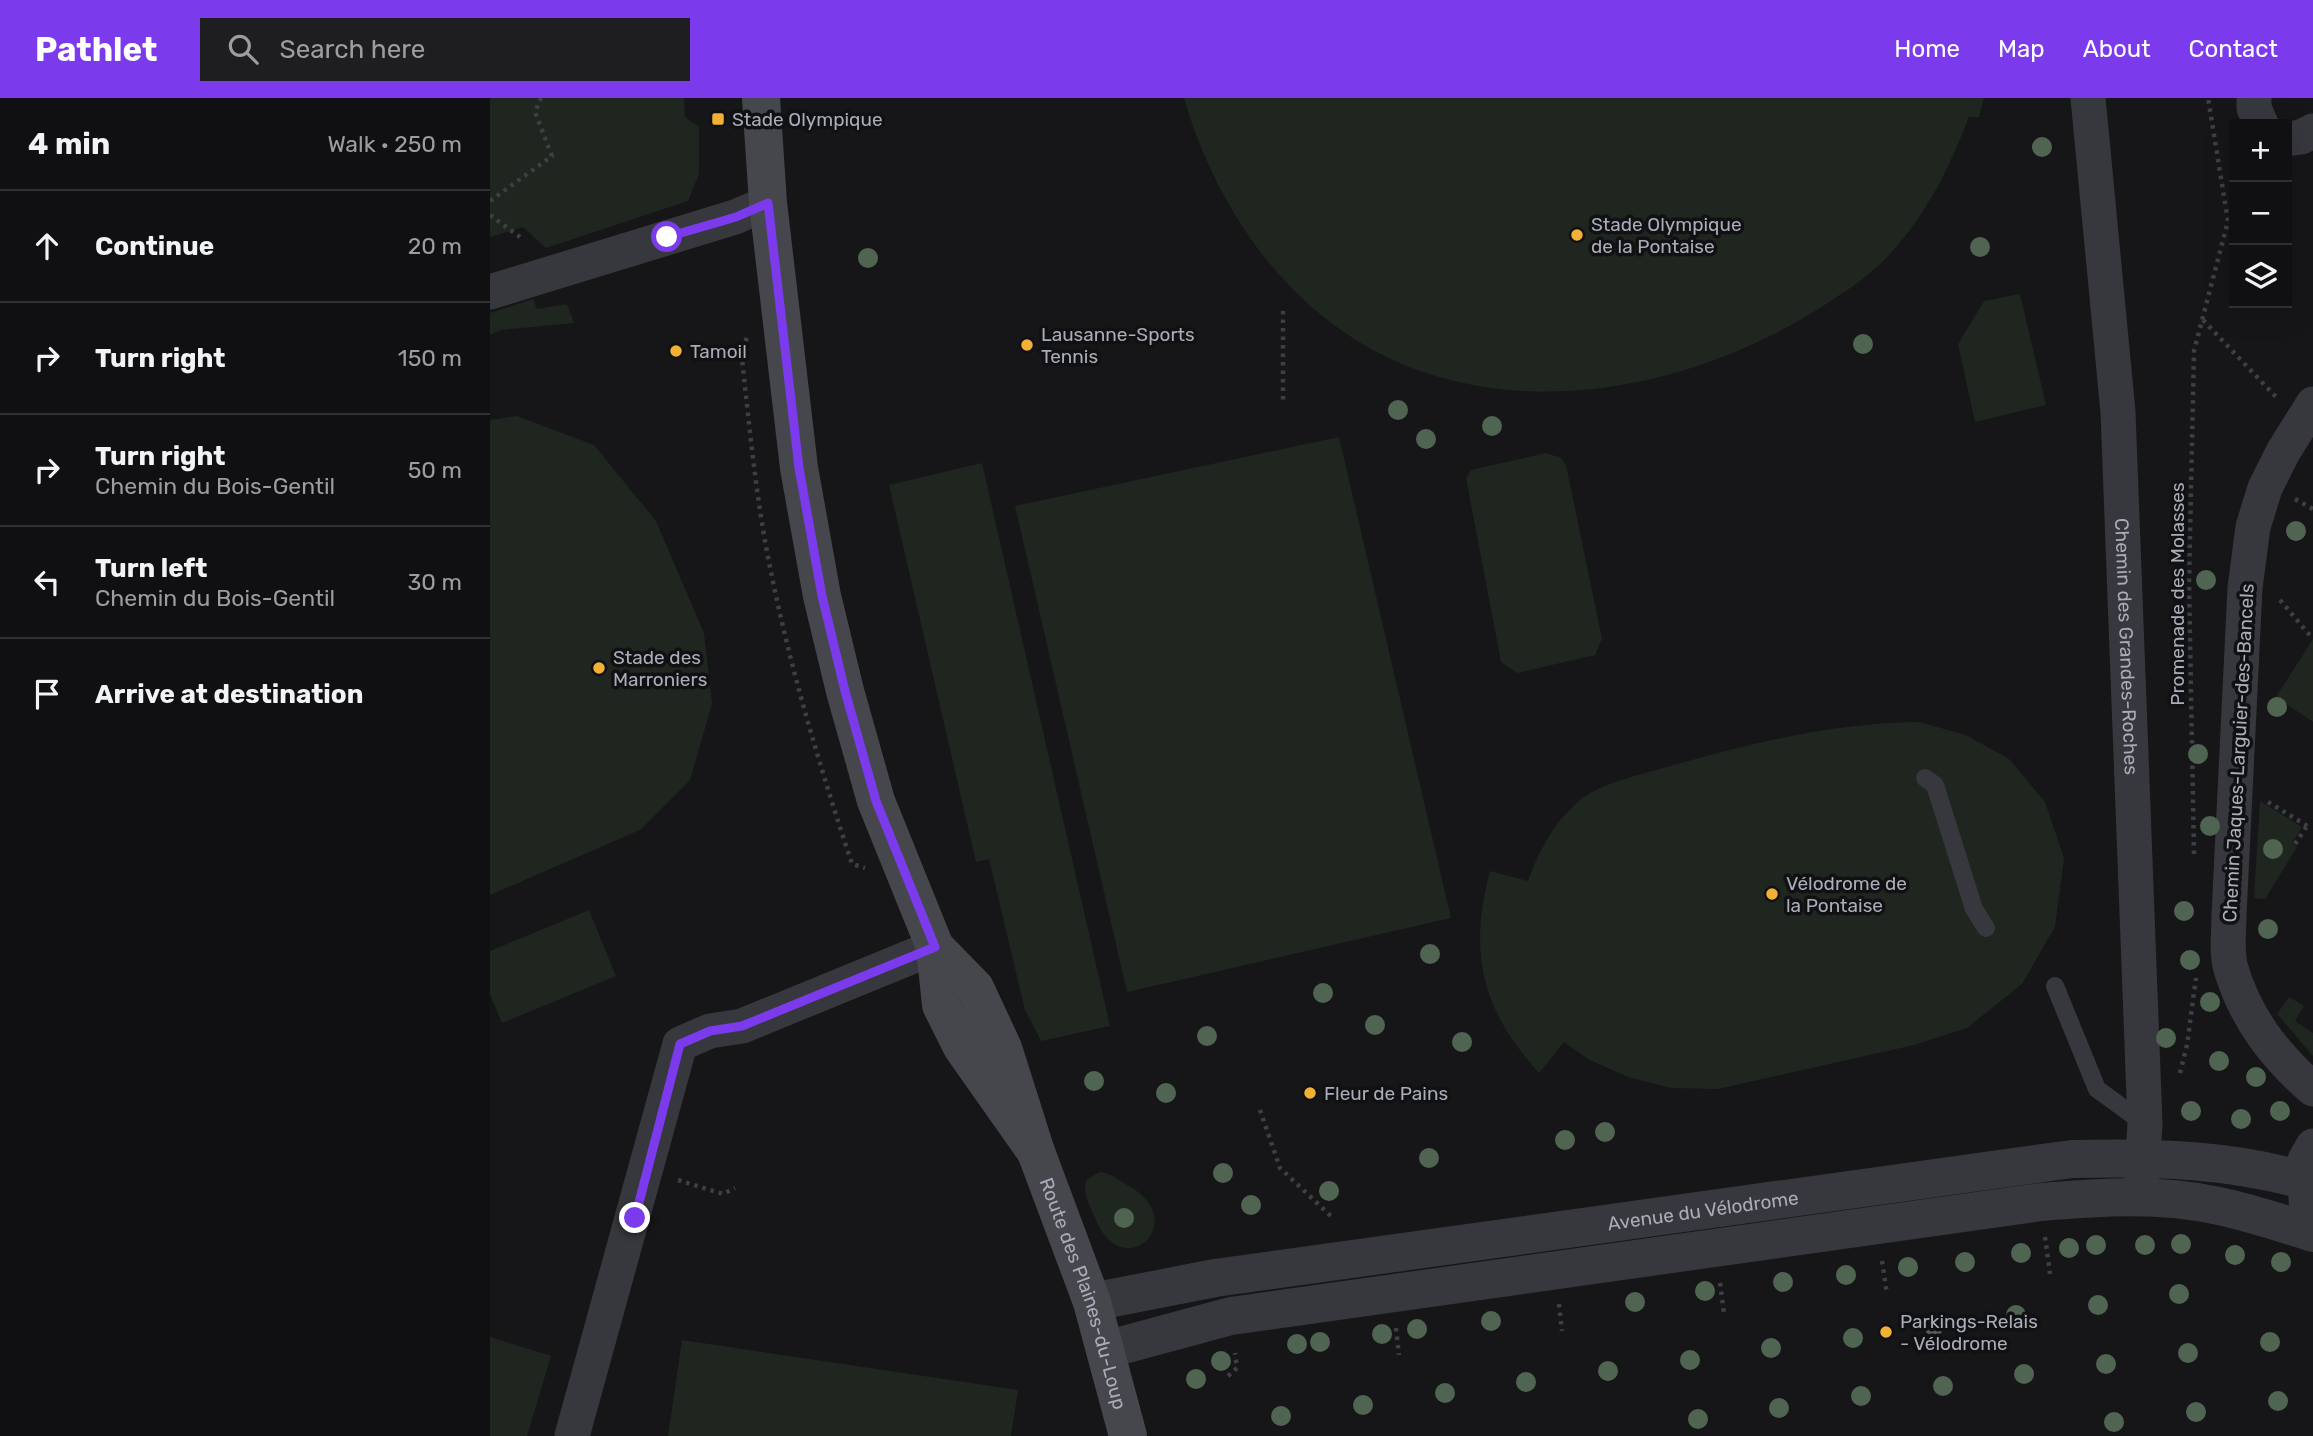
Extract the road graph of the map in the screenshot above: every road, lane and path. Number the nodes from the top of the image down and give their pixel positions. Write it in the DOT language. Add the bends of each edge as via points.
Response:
graph roads {
  1 [pos="541,98"];
  2 [pos="761,98"];
  3 [pos="2088,98"];
  4 [pos="2208,98"];
  5 [pos="2254,98"];
  6 [pos="2259,119"];
  7 [pos="2313,131"];
  8 [pos="2292,138"];
  9 [pos="490,201"];
  10 [pos="768,203"];
  11 [pos="490,215"];
  12 [pos="520,237"];
  13 [pos="490,292"];
  14 [pos="1283,311"];
  15 [pos="2202,320"];
  16 [pos="1283,404"];
  17 [pos="2307,413"];
  18 [pos="2275,594"];
  19 [pos="2313,639"];
  20 [pos="1926,778"];
  21 [pos="2266,800"];
  22 [pos="2295,844"];
  23 [pos="2194,861"];
  24 [pos="1986,928"];
  25 [pos="935,947"];
  26 [pos="2196,972"];
  27 [pos="2054,986"];
  28 [pos="2178,1082"];
  29 [pos="2313,1089"];
  30 [pos="1260,1110"];
  31 [pos="2144,1141"];
  32 [pos="2310,1170"];
  33 [pos="674,1179"];
  34 [pos="734,1188"];
  35 [pos="2140,1197"];
  36 [pos="1334,1219"];
  37 [pos="2311,1228"];
  38 [pos="2045,1237"];
  39 [pos="1884,1268"];
  40 [pos="2050,1274"];
  41 [pos="1721,1290"];
  42 [pos="1887,1294"];
  43 [pos="1093,1302"];
  44 [pos="1560,1313"];
  45 [pos="1724,1313"];
  46 [pos="1562,1331"];
  47 [pos="1396,1335"];
  48 [pos="1105,1350"];
  49 [pos="1399,1355"];
  50 [pos="1235,1357"];
  51 [pos="1228,1376"];
  52 [pos="572,1436"];
  53 [pos="1128,1436"];
  1 -- 9 [label="path" via="535,112 552,156"];
  2 -- 10 [label="main road, Route des Plaines-du-Loup"];
  3 -- 31 [label="street, Chemin des Grandes-Roches" via="2118,412"];
  4 -- 15 [label="path, Promenade des Molasses" via="2228,221"];
  5 -- 6 [label="street"];
  7 -- 8 [label="street"];
  10 -- 13 [label="street" via="736,217"];
  10 -- 25 [label="main road, Route des Plaines-du-Loup" via="799,468 822,596 876,801"];
  11 -- 12 [label="path"];
  14 -- 16 [label="path"];
  15 -- 17 [label="path"];
  15 -- 23 [label="path, Promenade des Molasses" via="2194,351 2189,583"];
  17 -- 29 [label="street, Chemin Jaques-Larguier-des-Bancels" via="2265,488 2253,527 2245,588 2229,915 2230,967 2250,1017 2286,1065"];
  18 -- 19 [label="path"];
  20 -- 24 [label="lane" via="1936,785 1974,909"];
  21 -- 22 [label="path" via="2308,827"];
  25 -- 43 [label="main road, Route des Plaines-du-Loup" via="937,989 946,1015 970,1058 1036,1152"];
  25 -- 52 [label="street" via="742,1026 710,1031 680,1044"];
  26 -- 28 [label="path"];
  27 -- 31 [label="lane" via="2097,1089"];
  30 -- 36 [label="path" via="1280,1168"];
  31 -- 32 [label="street, Avenue du Vélodrome" via="2232,1163"];
  31 -- 35 [label="street, Chemin des Grandes-Roches"];
  31 -- 43 [label="street, Avenue du Vélodrome" via="2072,1159 1215,1278"];
  32 -- 37 [label="street"];
  33 -- 34 [label="path" via="723,1194"];
  35 -- 37 [label="street, Avenue du Vélodrome" via="2217,1205"];
  35 -- 48 [label="street, Avenue du Vélodrome" via="2041,1202 1231,1316"];
  38 -- 40 [label="path"];
  39 -- 42 [label="path"];
  41 -- 45 [label="path"];
  43 -- 48 [label="main road, Route des Plaines-du-Loup"];
  44 -- 46 [label="path"];
  47 -- 49 [label="path"];
  48 -- 53 [label="main road, Route des Plaines-du-Loup"];
  50 -- 51 [label="path" via="1237,1368"];
}
